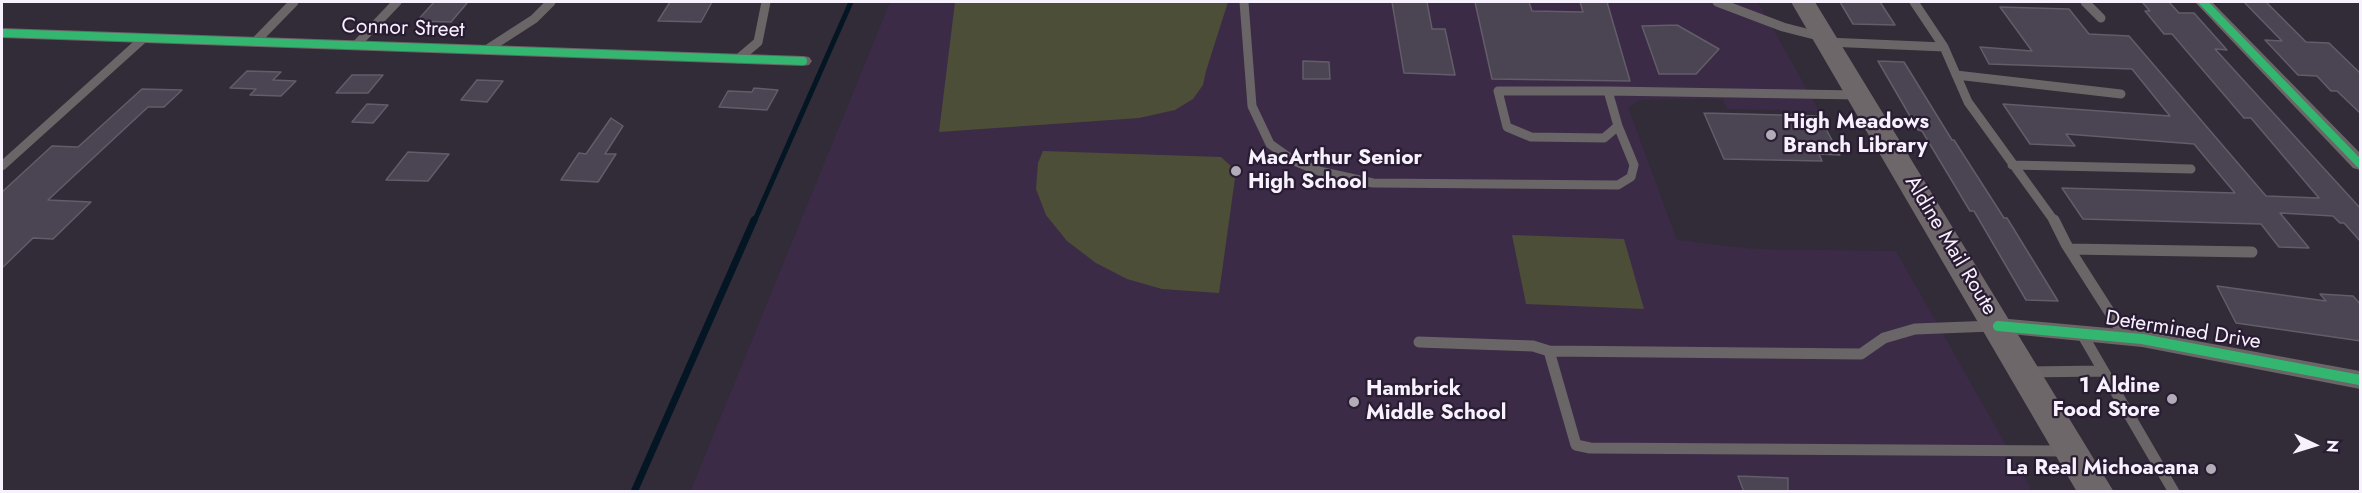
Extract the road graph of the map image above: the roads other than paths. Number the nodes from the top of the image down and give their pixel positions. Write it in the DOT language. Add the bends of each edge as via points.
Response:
graph roads {
  1 [pos="294,2"];
  2 [pos="397,2"];
  3 [pos="551,2"];
  4 [pos="766,2"];
  5 [pos="1244,2"];
  6 [pos="1717,2"];
  7 [pos="1803,2"];
  8 [pos="1914,2"];
  9 [pos="2085,2"];
  10 [pos="2203,2"];
  11 [pos="2101,18"];
  12 [pos="2,33"];
  13 [pos="144,38"];
  14 [pos="1826,39"];
  15 [pos="255,42"];
  16 [pos="356,45"];
  17 [pos="1944,47"];
  18 [pos="486,50"];
  19 [pos="738,59"];
  20 [pos="803,61"];
  21 [pos="1956,75"];
  22 [pos="1608,91"];
  23 [pos="2121,94"];
  24 [pos="1859,95"];
  25 [pos="1618,126"];
  26 [pos="2361,164"];
  27 [pos="2012,165"];
  28 [pos="2,166"];
  29 [pos="2191,169"];
  30 [pos="2069,249"];
  31 [pos="2252,252"];
  32 [pos="1998,326"];
  33 [pos="2082,334"];
  34 [pos="2126,338"];
  35 [pos="1419,342"];
  36 [pos="1549,351"];
  37 [pos="2102,371"];
  38 [pos="2026,372"];
  39 [pos="2361,380"];
  40 [pos="2072,451"];
  41 [pos="2092,491"];
  42 [pos="2174,492"];
  1 -- 15 [label="lane"];
  2 -- 16 [label="lane"];
  3 -- 18 [label="lane" via="529,22"];
  4 -- 19 [label="lane" via="758,42"];
  5 -- 25 [label="lane" via="1252,106 1270,144 1294,161 1319,171 1373,183 1618,185 1631,177 1634,165"];
  6 -- 14 [label="lane"];
  7 -- 14 [label="main road, Aldine Mail Route"];
  8 -- 17 [label="lane"];
  9 -- 11 [label="lane"];
  10 -- 26 [label="street"];
  12 -- 13 [label="street, Connor Street"];
  13 -- 15 [label="street, Connor Street"];
  13 -- 28 [label="lane"];
  14 -- 17 [label="lane"];
  14 -- 24 [label="main road, Aldine Mail Route"];
  15 -- 16 [label="street, Connor Street"];
  16 -- 18 [label="street, Connor Street"];
  17 -- 21 [label="lane"];
  18 -- 19 [label="street, Connor Street"];
  19 -- 20 [label="street, Connor Street"];
  21 -- 23 [label="lane"];
  21 -- 27 [label="lane" via="1968,102"];
  22 -- 24 [label="lane"];
  22 -- 25 [label="lane"];
  22 -- 25 [label="lane" via="1498,91 1508,127 1531,137 1604,138"];
  24 -- 32 [label="main road, Aldine Mail Route"];
  27 -- 29 [label="lane"];
  27 -- 30 [label="lane" via="2055,222"];
  30 -- 31 [label="lane"];
  30 -- 34 [label="lane"];
  32 -- 33 [label="street, Determined Drive"];
  32 -- 36 [label="lane" via="1915,329 1884,338 1861,354"];
  32 -- 38 [label="main road, Aldine Mail Route"];
  33 -- 34 [label="street, Determined Drive"];
  33 -- 37 [label="lane"];
  34 -- 39 [label="street, Determined Drive"];
  35 -- 36 [label="lane" via="1533,346"];
  36 -- 40 [label="lane" via="1576,445"];
  37 -- 38 [label="lane"];
  37 -- 42 [label="lane"];
  38 -- 40 [label="main road, Aldine Mail Route"];
  40 -- 41 [label="main road, Aldine Mail Route"];
}
